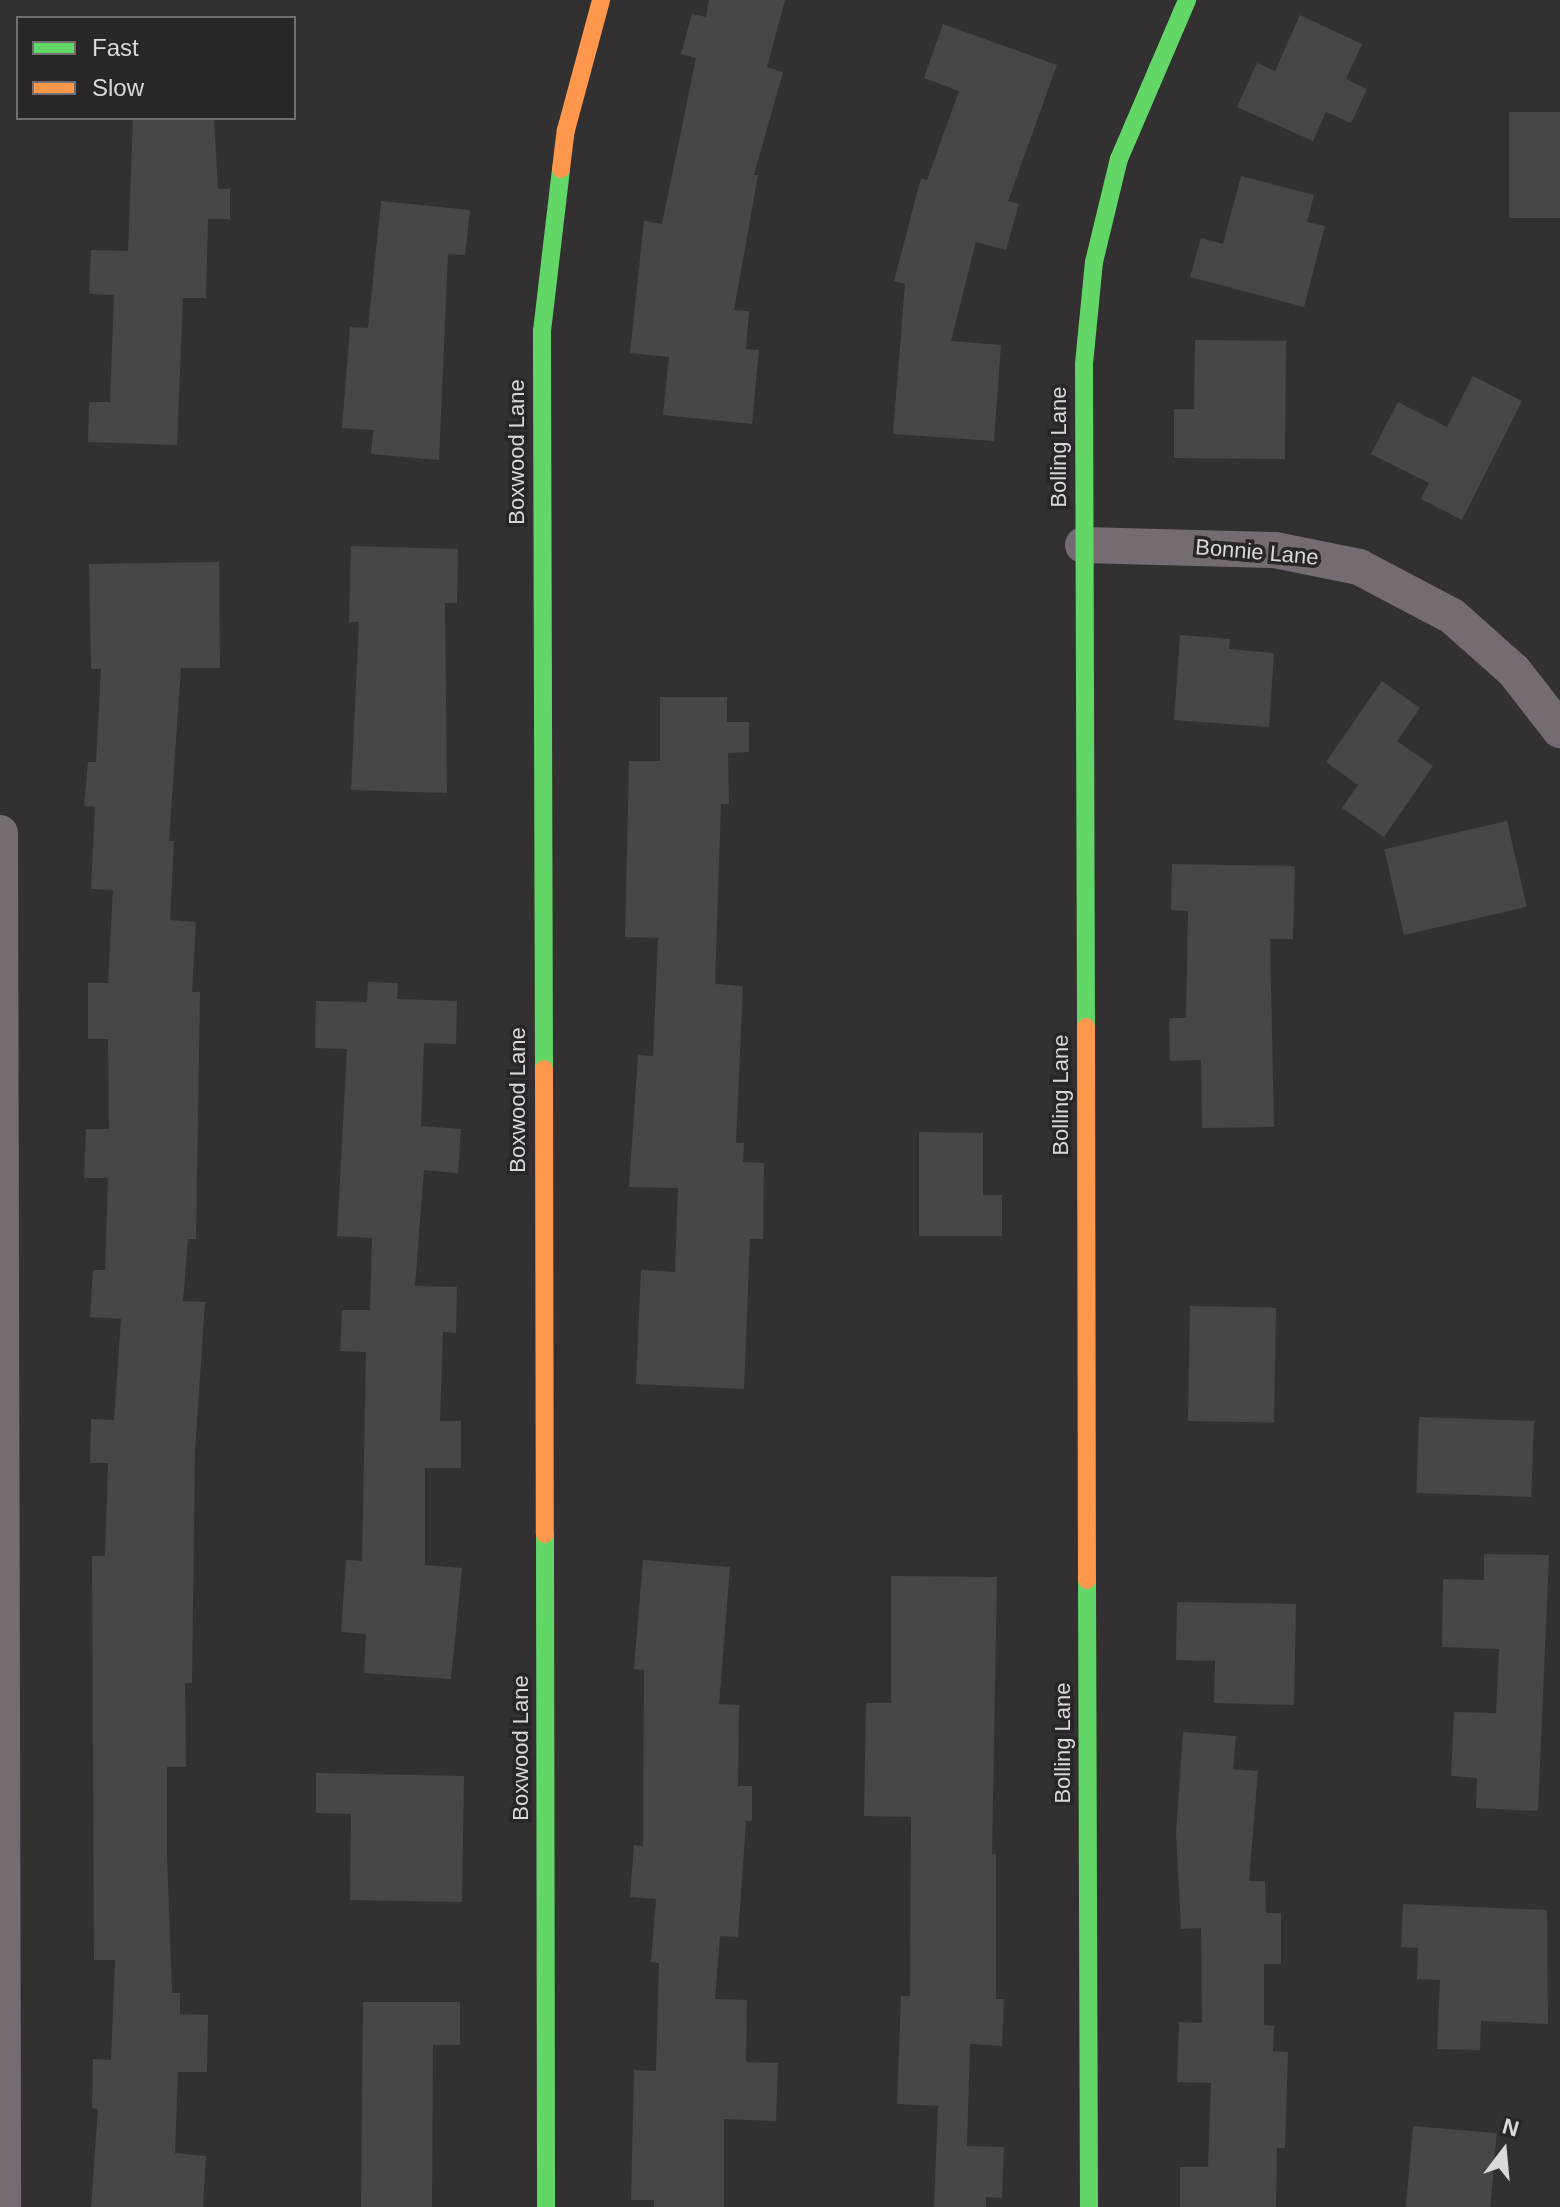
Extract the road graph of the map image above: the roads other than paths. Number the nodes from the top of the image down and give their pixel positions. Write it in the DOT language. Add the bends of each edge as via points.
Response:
graph roads {
  1 [pos="601,0"];
  2 [pos="1187,0"];
  3 [pos="1083,545"];
  4 [pos="1560,730"];
  5 [pos="0,833"];
  6 [pos="3,2207"];
  7 [pos="546,2207"];
  8 [pos="1089,2207"];
  1 -- 7 [label="street, Boxwood Lane" via="566,130 547,258 541,344"];
  2 -- 3 [label="street, Bolling Lane" via="1128,133 1094,262 1084,364"];
  3 -- 4 [label="street, Bonnie Lane" via="1275,550 1359,567 1452,616 1514,671"];
  3 -- 8 [label="street, Bolling Lane"];
  5 -- 6 [label="street"];
}
